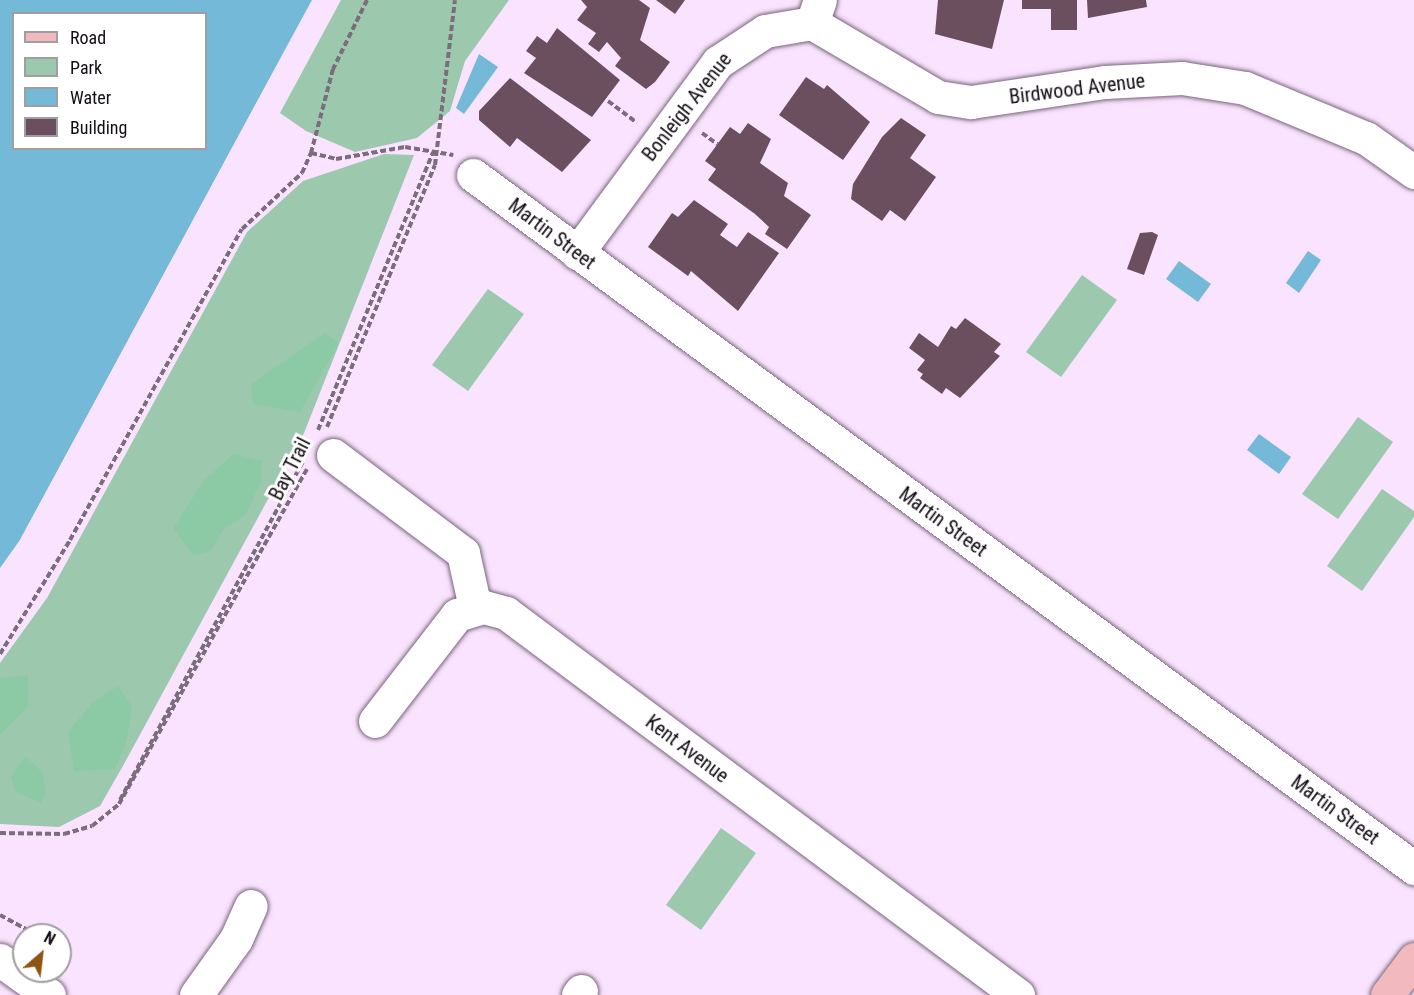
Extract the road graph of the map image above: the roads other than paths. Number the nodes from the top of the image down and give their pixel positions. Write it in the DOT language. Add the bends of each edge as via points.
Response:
graph roads {
  1 [pos="816,11"];
  2 [pos="1414,172"];
  3 [pos="473,175"];
  4 [pos="577,254"];
  5 [pos="319,446"];
  6 [pos="475,607"];
  7 [pos="375,721"];
  8 [pos="1414,868"];
  9 [pos="251,906"];
  10 [pos="1414,959"];
  11 [pos="0,960"];
  12 [pos="50,995"];
  13 [pos="196,995"];
  14 [pos="1018,995"];
  15 [pos="1387,995"];
  1 -- 2 [label="street, Birdwood Avenue" via="938,97 970,102 1105,82 1182,78 1245,88 1366,138"];
  1 -- 4 [label="street, Bonleigh Avenue" via="739,43 717,62"];
  3 -- 4 [label="street, Martin Street"];
  4 -- 8 [label="street, Martin Street"];
  5 -- 6 [label="street" via="463,553"];
  6 -- 7 [label="street" via="443,627"];
  6 -- 14 [label="street, Kent Avenue" via="506,613"];
  9 -- 13 [label="street" via="236,939"];
  10 -- 15 [label="main road"];
  11 -- 12 [label="street"];
}
